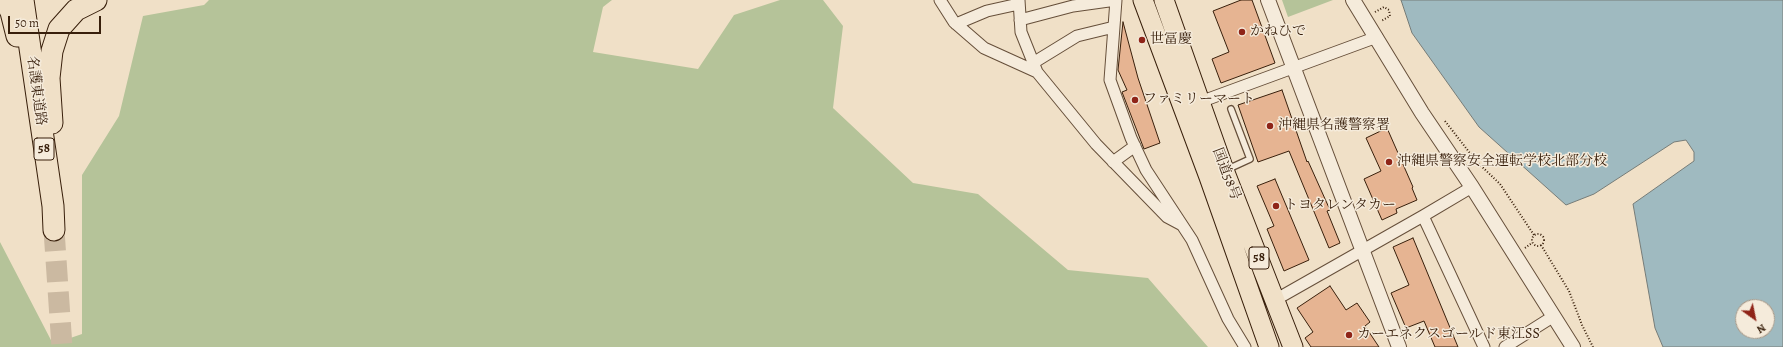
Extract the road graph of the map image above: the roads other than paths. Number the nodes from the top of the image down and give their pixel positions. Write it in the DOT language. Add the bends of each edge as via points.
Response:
graph roads {
  1 [pos="5,0"];
  2 [pos="23,0"];
  3 [pos="96,0"];
  4 [pos="940,0"];
  5 [pos="1116,0"];
  6 [pos="1142,0"];
  7 [pos="1164,0"];
  8 [pos="1268,0"];
  9 [pos="1353,0"];
  10 [pos="1019,2"];
  11 [pos="1020,20"];
  12 [pos="956,24"];
  13 [pos="1114,27"];
  14 [pos="1380,32"];
  15 [pos="1035,67"];
  16 [pos="1294,68"];
  17 [pos="35,92"];
  18 [pos="1200,102"];
  19 [pos="1231,109"];
  20 [pos="1135,146"];
  21 [pos="1113,162"];
  22 [pos="1217,174"];
  23 [pos="1472,187"];
  24 [pos="52,206"];
  25 [pos="1423,216"];
  26 [pos="1184,226"];
  27 [pos="54,230"];
  28 [pos="1362,251"];
  29 [pos="1275,300"];
  30 [pos="1554,316"];
  31 [pos="1245,347"];
  32 [pos="1269,347"];
  33 [pos="1293,347"];
  34 [pos="1399,347"];
  35 [pos="1484,347"];
  36 [pos="1505,347"];
  37 [pos="1573,347"];
  1 -- 17 [label="highway"];
  2 -- 17 [label="highway, 名護東道路 / 58"];
  3 -- 24 [label="highway" via="76,10 66,19 59,29 52,51 49,78 54,158"];
  4 -- 12 [label="street"];
  5 -- 11 [label="street" via="1073,6"];
  5 -- 13 [label="street"];
  6 -- 22 [label="highway, 国道58号 / 58"];
  7 -- 18 [label="highway, 国道58号 / 58"];
  8 -- 16 [label="street"];
  9 -- 14 [label="street"];
  10 -- 11 [label="street"];
  10 -- 12 [label="street" via="987,11"];
  11 -- 15 [label="street" via="1021,32"];
  12 -- 15 [label="street" via="984,48"];
  13 -- 15 [label="street" via="1076,36"];
  13 -- 20 [label="street" via="1110,80"];
  14 -- 16 [label="street"];
  14 -- 23 [label="street" via="1422,113"];
  15 -- 21 [label="street"];
  16 -- 18 [label="street"];
  16 -- 28 [label="street"];
  17 -- 24 [label="highway, 名護東道路 / 58"];
  18 -- 22 [label="highway, 国道58号 / 58"];
  19 -- 22 [label="lane" via="1250,159"];
  20 -- 21 [label="street"];
  20 -- 26 [label="street" via="1146,170"];
  21 -- 26 [label="street" via="1166,218"];
  22 -- 29 [label="highway, 国道58号 / 58"];
  22 -- 32 [label="highway, 国道58号 / 58"];
  23 -- 25 [label="street"];
  23 -- 30 [label="street"];
  24 -- 27 [label="highway, 名護東道路 / 58"];
  25 -- 28 [label="street"];
  25 -- 35 [label="street"];
  26 -- 31 [label="street" via="1228,320"];
  28 -- 29 [label="street"];
  28 -- 34 [label="street"];
  29 -- 33 [label="highway, 国道58号 / 58"];
  30 -- 36 [label="street"];
  30 -- 37 [label="street"];
}
